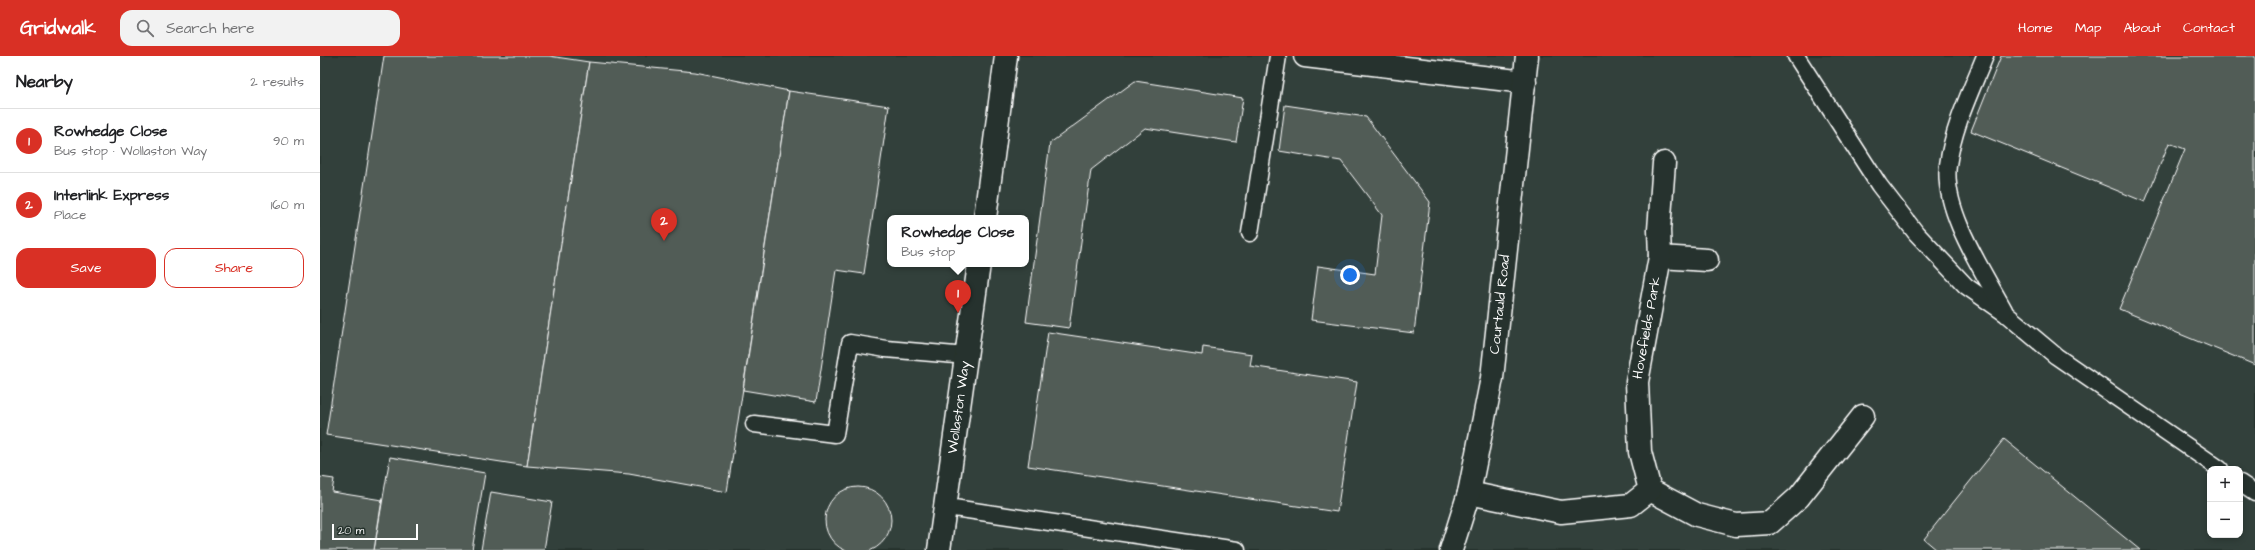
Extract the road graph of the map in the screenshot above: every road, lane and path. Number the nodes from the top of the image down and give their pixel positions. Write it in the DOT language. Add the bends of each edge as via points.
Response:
graph roads {
  1 [pos="1006,56"];
  2 [pos="1278,56"];
  3 [pos="1305,56"];
  4 [pos="1527,56"];
  5 [pos="1796,56"];
  6 [pos="1985,56"];
  7 [pos="1525,82"];
  8 [pos="1664,163"];
  9 [pos="985,215"];
  10 [pos="1250,233"];
  11 [pos="1660,257"];
  12 [pos="1707,260"];
  13 [pos="979,267"];
  14 [pos="2006,314"];
  15 [pos="967,356"];
  16 [pos="1863,416"];
  17 [pos="754,424"];
  18 [pos="2216,466"];
  19 [pos="2243,485"];
  20 [pos="1650,490"];
  21 [pos="1469,493"];
  22 [pos="2255,493"];
  23 [pos="947,507"];
  24 [pos="939,550"];
  25 [pos="1238,550"];
  26 [pos="1451,550"];
  1 -- 9 [label="street"];
  2 -- 10 [label="lane"];
  3 -- 7 [label="street"];
  4 -- 7 [label="street, Courtauld Road"];
  5 -- 14 [label="lane" via="1879,185 1916,233 1966,286"];
  6 -- 14 [label="lane" via="1956,129 1948,166 1952,203 1960,229"];
  7 -- 21 [label="street, Courtauld Road" via="1492,378"];
  8 -- 11 [label="street, Hovefields Park" via="1659,230"];
  11 -- 12 [label="street"];
  11 -- 20 [label="street, Hovefields Park" via="1637,382 1640,452"];
  13 -- 15 [label="street, Wollaston Way"];
  14 -- 18 [label="lane" via="2056,356"];
  15 -- 17 [label="lane" via="850,343 835,434"];
  15 -- 23 [label="street, Wollaston Way"];
  16 -- 20 [label="street" via="1799,497 1770,523 1736,525 1697,515"];
  19 -- 22 [label="lane"];
  20 -- 21 [label="street" via="1631,505 1561,512"];
  21 -- 26 [label="street, Courtauld Road"];
  23 -- 24 [label="street, Wollaston Way"];
  23 -- 25 [label="lane"];
}
